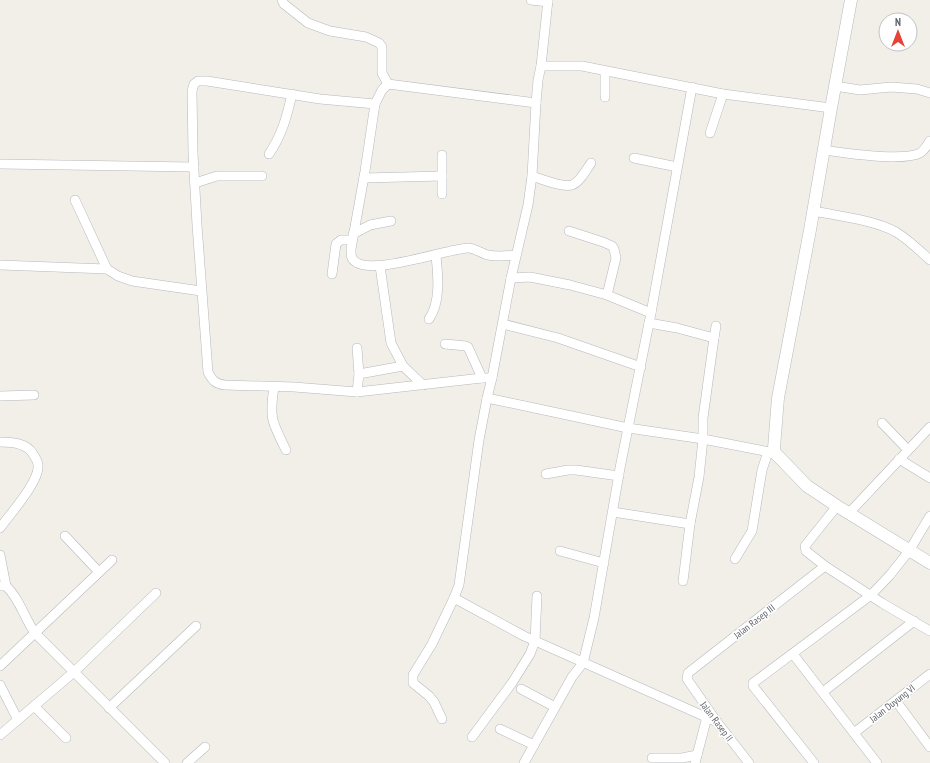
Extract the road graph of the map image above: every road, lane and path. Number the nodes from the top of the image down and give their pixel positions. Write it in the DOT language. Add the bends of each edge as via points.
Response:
graph roads {
  1 [pos="282,0"];
  2 [pos="531,0"];
  3 [pos="850,0"];
  4 [pos="548,1"];
  5 [pos="541,66"];
  6 [pos="605,72"];
  7 [pos="388,84"];
  8 [pos="835,86"];
  9 [pos="692,87"];
  10 [pos="930,93"];
  11 [pos="292,94"];
  12 [pos="723,94"];
  13 [pos="605,97"];
  14 [pos="536,103"];
  15 [pos="375,104"];
  16 [pos="831,108"];
  17 [pos="710,133"];
  18 [pos="930,141"];
  19 [pos="824,150"];
  20 [pos="269,154"];
  21 [pos="442,155"];
  22 [pos="634,158"];
  23 [pos="591,163"];
  24 [pos="0,164"];
  25 [pos="194,167"];
  26 [pos="678,167"];
  27 [pos="262,176"];
  28 [pos="442,176"];
  29 [pos="532,176"];
  30 [pos="364,178"];
  31 [pos="195,183"];
  32 [pos="442,194"];
  33 [pos="75,200"];
  34 [pos="814,211"];
  35 [pos="391,221"];
  36 [pos="569,231"];
  37 [pos="353,237"];
  38 [pos="516,255"];
  39 [pos="436,256"];
  40 [pos="930,260"];
  41 [pos="0,265"];
  42 [pos="380,266"];
  43 [pos="107,269"];
  44 [pos="332,274"];
  45 [pos="511,278"];
  46 [pos="201,291"];
  47 [pos="607,295"];
  48 [pos="651,313"];
  49 [pos="429,319"];
  50 [pos="650,323"];
  51 [pos="503,324"];
  52 [pos="716,326"];
  53 [pos="714,338"];
  54 [pos="445,344"];
  55 [pos="357,348"];
  56 [pos="403,366"];
  57 [pos="641,367"];
  58 [pos="359,374"];
  59 [pos="482,378"];
  60 [pos="492,378"];
  61 [pos="423,385"];
  62 [pos="274,386"];
  63 [pos="357,392"];
  64 [pos="34,395"];
  65 [pos="0,396"];
  66 [pos="487,398"];
  67 [pos="882,423"];
  68 [pos="930,427"];
  69 [pos="628,428"];
  70 [pos="703,439"];
  71 [pos="0,442"];
  72 [pos="286,450"];
  73 [pos="908,450"];
  74 [pos="772,453"];
  75 [pos="899,458"];
  76 [pos="546,474"];
  77 [pos="619,476"];
  78 [pos="930,478"];
  79 [pos="837,506"];
  80 [pos="613,512"];
  81 [pos="848,513"];
  82 [pos="930,516"];
  83 [pos="690,524"];
  84 [pos="0,528"];
  85 [pos="65,536"];
  86 [pos="560,551"];
  87 [pos="909,551"];
  88 [pos="0,555"];
  89 [pos="735,559"];
  90 [pos="112,560"];
  91 [pos="604,563"];
  92 [pos="930,563"];
  93 [pos="825,566"];
  94 [pos="99,572"];
  95 [pos="683,581"];
  96 [pos="3,586"];
  97 [pos="156,593"];
  98 [pos="870,595"];
  99 [pos="538,596"];
  100 [pos="454,598"];
  101 [pos="914,621"];
  102 [pos="196,626"];
  103 [pos="930,631"];
  104 [pos="35,633"];
  105 [pos="535,641"];
  106 [pos="793,654"];
  107 [pos="582,662"];
  108 [pos="0,666"];
  109 [pos="74,672"];
  110 [pos="930,674"];
  111 [pos="687,679"];
  112 [pos="0,685"];
  113 [pos="521,689"];
  114 [pos="823,692"];
  115 [pos="896,701"];
  116 [pos="34,706"];
  117 [pos="555,707"];
  118 [pos="109,708"];
  119 [pos="707,717"];
  120 [pos="18,720"];
  121 [pos="442,720"];
  122 [pos="717,722"];
  123 [pos="500,729"];
  124 [pos="854,733"];
  125 [pos="0,735"];
  126 [pos="472,737"];
  127 [pos="66,738"];
  128 [pos="534,745"];
  129 [pos="206,747"];
  130 [pos="930,747"];
  131 [pos="652,758"];
  132 [pos="696,759"];
  133 [pos="165,763"];
  134 [pos="188,763"];
  135 [pos="524,763"];
  136 [pos="749,763"];
  137 [pos="814,763"];
  138 [pos="877,763"];
  1 -- 7 [label="street" via="308,23 330,32 366,37 379,43 382,47 382,73"];
  2 -- 4 [label="street"];
  3 -- 8 [label="street"];
  4 -- 5 [label="street"];
  5 -- 6 [label="street" via="582,66"];
  5 -- 14 [label="street"];
  6 -- 9 [label="street"];
  6 -- 13 [label="street"];
  7 -- 14 [label="street"];
  7 -- 15 [label="street"];
  8 -- 10 [label="street" via="860,90 891,87 918,89"];
  8 -- 16 [label="street"];
  9 -- 12 [label="street"];
  9 -- 26 [label="street"];
  11 -- 15 [label="street"];
  11 -- 20 [label="street" via="280,136"];
  11 -- 25 [label="street" via="198,81 192,91"];
  12 -- 16 [label="street"];
  12 -- 17 [label="street"];
  14 -- 29 [label="street"];
  15 -- 30 [label="street"];
  16 -- 19 [label="street"];
  18 -- 19 [label="street" via="922,152 901,156"];
  19 -- 34 [label="street"];
  21 -- 28 [label="street"];
  22 -- 26 [label="street"];
  23 -- 29 [label="street" via="572,185"];
  24 -- 25 [label="street"];
  25 -- 31 [label="street"];
  26 -- 48 [label="street"];
  27 -- 31 [label="street" via="217,176"];
  28 -- 30 [label="street"];
  28 -- 32 [label="street"];
  29 -- 38 [label="street"];
  30 -- 37 [label="street"];
  31 -- 46 [label="street"];
  33 -- 43 [label="street"];
  34 -- 40 [label="street" via="879,225 894,231"];
  34 -- 74 [label="street" via="778,398"];
  35 -- 37 [label="street" via="370,225"];
  36 -- 47 [label="street" via="612,246 616,258"];
  37 -- 42 [label="street" via="351,249 354,261 369,266"];
  37 -- 44 [label="street" via="336,244"];
  38 -- 39 [label="street" via="487,255 469,248"];
  38 -- 45 [label="street"];
  39 -- 42 [label="street"];
  39 -- 49 [label="street" via="437,296"];
  41 -- 43 [label="street"];
  42 -- 56 [label="street" via="392,343"];
  43 -- 46 [label="street" via="132,281"];
  45 -- 47 [label="street" via="546,279"];
  45 -- 51 [label="street"];
  46 -- 62 [label="street" via="208,372 211,379 221,385"];
  47 -- 48 [label="street"];
  48 -- 50 [label="street"];
  50 -- 53 [label="street"];
  50 -- 57 [label="street"];
  51 -- 57 [label="street" via="558,338"];
  51 -- 60 [label="street"];
  52 -- 53 [label="street"];
  53 -- 70 [label="street"];
  54 -- 59 [label="street" via="468,347"];
  55 -- 58 [label="street"];
  56 -- 58 [label="street"];
  56 -- 61 [label="street"];
  57 -- 69 [label="street"];
  58 -- 63 [label="street"];
  59 -- 60 [label="street"];
  59 -- 61 [label="street"];
  60 -- 66 [label="street"];
  61 -- 63 [label="street"];
  62 -- 63 [label="street"];
  62 -- 72 [label="street" via="271,405 273,424"];
  64 -- 65 [label="street"];
  66 -- 69 [label="street"];
  66 -- 100 [label="street" via="459,585"];
  67 -- 73 [label="street"];
  68 -- 73 [label="street"];
  69 -- 70 [label="street"];
  69 -- 77 [label="street"];
  70 -- 74 [label="street"];
  70 -- 83 [label="street"];
  71 -- 84 [label="street" via="24,445 32,451 38,464 38,476"];
  73 -- 75 [label="street"];
  74 -- 79 [label="street" via="807,486"];
  74 -- 89 [label="street" via="762,470 752,531"];
  75 -- 78 [label="street"];
  75 -- 81 [label="street"];
  76 -- 77 [label="street" via="576,470"];
  77 -- 80 [label="street"];
  79 -- 81 [label="street"];
  79 -- 93 [label="street" via="805,546 808,553"];
  80 -- 83 [label="street"];
  80 -- 91 [label="street"];
  81 -- 87 [label="street"];
  82 -- 87 [label="street"];
  83 -- 95 [label="street"];
  85 -- 94 [label="street"];
  86 -- 91 [label="street"];
  87 -- 92 [label="street"];
  87 -- 98 [label="street"];
  88 -- 96 [label="street"];
  90 -- 94 [label="street"];
  91 -- 107 [label="street" via="594,618"];
  93 -- 98 [label="street"];
  93 -- 111 [label="street, Jalan Rasep III" via="688,673"];
  94 -- 104 [label="street"];
  96 -- 104 [label="street" via="14,593"];
  97 -- 109 [label="street"];
  98 -- 101 [label="street"];
  98 -- 106 [label="street"];
  99 -- 105 [label="street"];
  100 -- 105 [label="street"];
  100 -- 121 [label="street" via="412,679 413,683 434,702"];
  101 -- 103 [label="street"];
  101 -- 114 [label="street"];
  102 -- 118 [label="street"];
  104 -- 108 [label="street"];
  104 -- 109 [label="street"];
  105 -- 107 [label="street"];
  105 -- 126 [label="street" via="512,683"];
  106 -- 114 [label="street"];
  106 -- 137 [label="street" via="755,681 753,686"];
  107 -- 117 [label="street"];
  107 -- 119 [label="street"];
  109 -- 116 [label="street"];
  109 -- 118 [label="street"];
  110 -- 115 [label="street, Jalan Duyung VI"];
  111 -- 122 [label="street, Jalan Rasep II"];
  112 -- 120 [label="street"];
  113 -- 117 [label="street"];
  114 -- 124 [label="street"];
  115 -- 124 [label="street, Jalan Duyung VI"];
  115 -- 130 [label="street"];
  116 -- 120 [label="street"];
  116 -- 127 [label="street"];
  117 -- 128 [label="street"];
  118 -- 133 [label="street"];
  119 -- 122 [label="street"];
  119 -- 132 [label="street"];
  120 -- 125 [label="street"];
  122 -- 136 [label="street, Jalan Rasep II"];
  123 -- 128 [label="street"];
  124 -- 138 [label="street"];
  128 -- 135 [label="street"];
  129 -- 134 [label="street"];
  131 -- 132 [label="street"];
}
